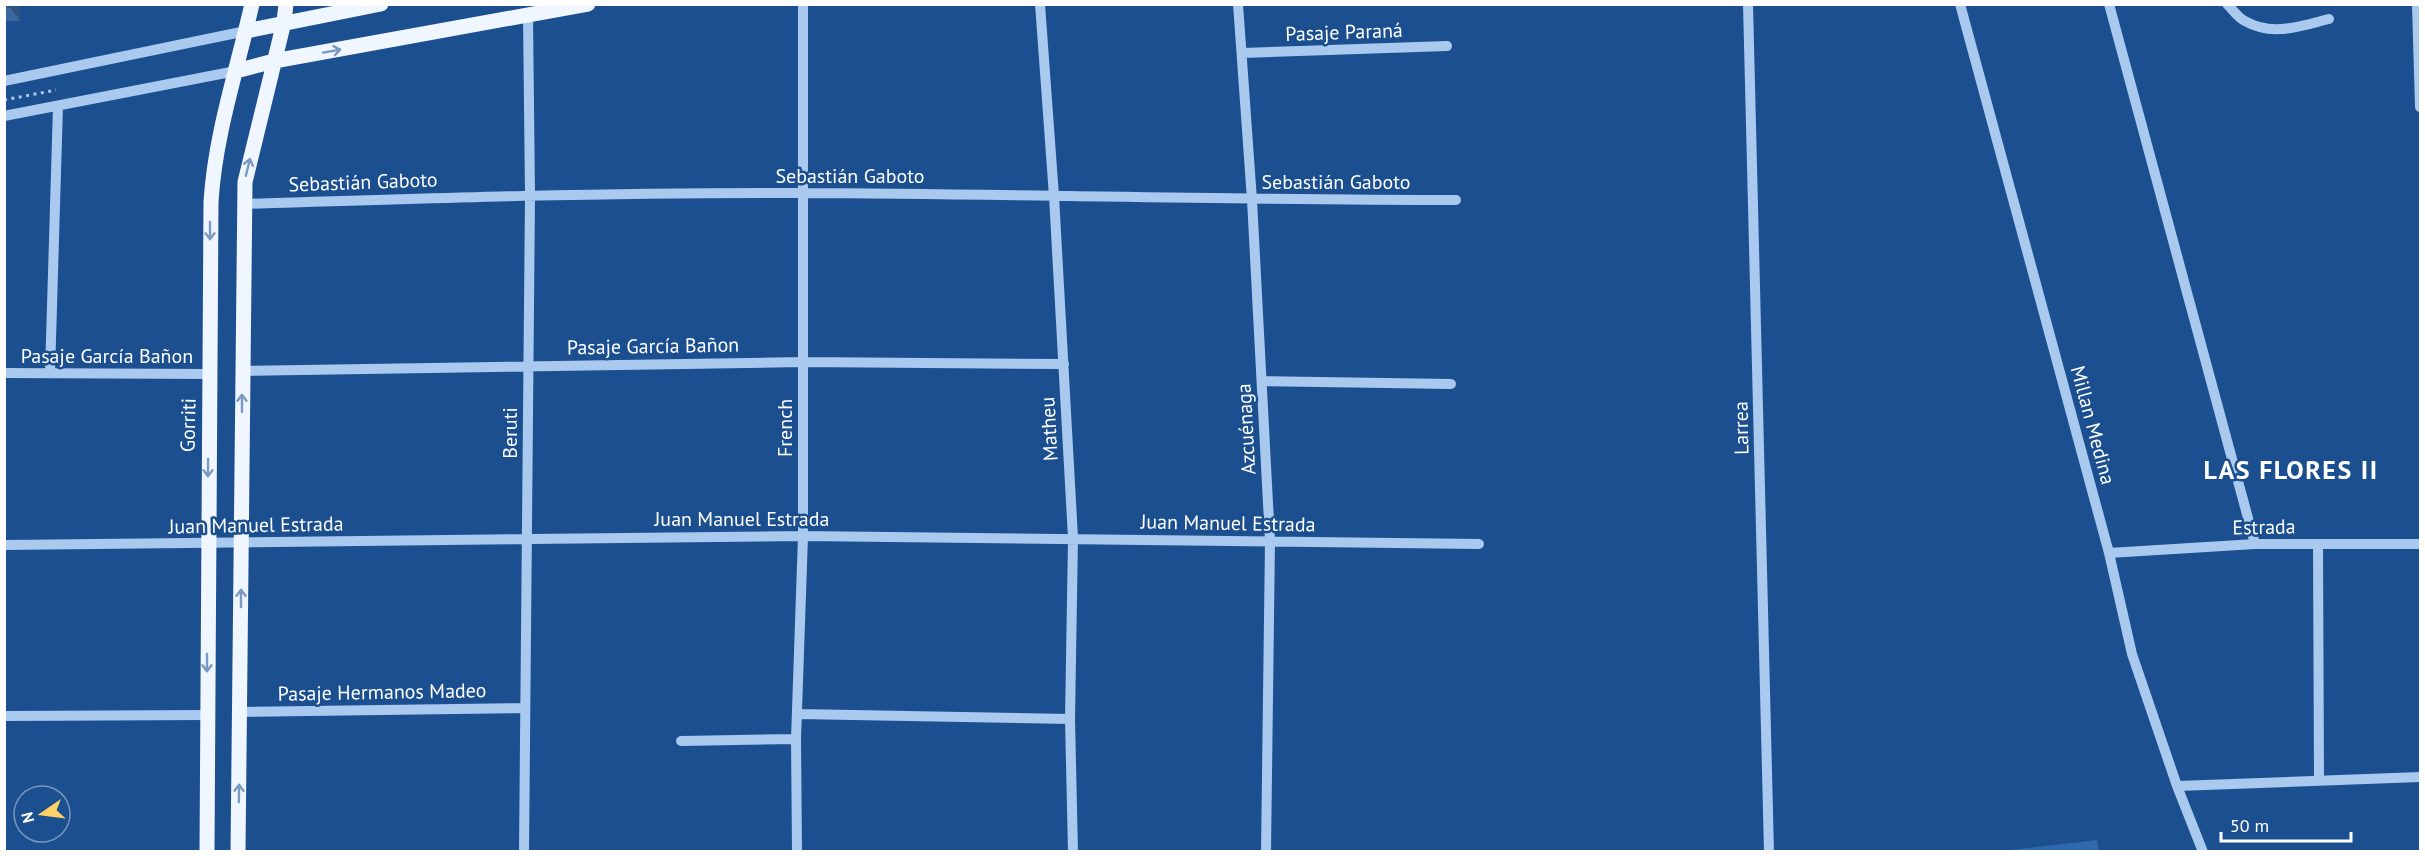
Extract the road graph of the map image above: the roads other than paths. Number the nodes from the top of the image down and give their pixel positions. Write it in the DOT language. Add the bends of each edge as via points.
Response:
graph roads {
  1 [pos="252,4"];
  2 [pos="285,4"];
  3 [pos="381,4"];
  4 [pos="588,4"];
  5 [pos="803,4"];
  6 [pos="1041,4"];
  7 [pos="1238,4"];
  8 [pos="1748,4"];
  9 [pos="1960,4"];
  10 [pos="2109,4"];
  11 [pos="2227,4"];
  12 [pos="2417,4"];
  13 [pos="528,15"];
  14 [pos="2329,19"];
  15 [pos="284,22"];
  16 [pos="246,32"];
  17 [pos="1447,46"];
  18 [pos="1242,53"];
  19 [pos="274,61"];
  20 [pos="236,71"];
  21 [pos="4,81"];
  22 [pos="58,106"];
  23 [pos="2421,107"];
  24 [pos="4,116"];
  25 [pos="802,193"];
  26 [pos="530,195"];
  27 [pos="1054,196"];
  28 [pos="1252,200"];
  29 [pos="1456,200"];
  30 [pos="243,204"];
  31 [pos="803,362"];
  32 [pos="1064,364"];
  33 [pos="528,366"];
  34 [pos="242,371"];
  35 [pos="4,373"];
  36 [pos="50,373"];
  37 [pos="209,374"];
  38 [pos="1262,381"];
  39 [pos="1451,384"];
  40 [pos="803,536"];
  41 [pos="1073,538"];
  42 [pos="527,539"];
  43 [pos="1270,541"];
  44 [pos="241,543"];
  45 [pos="207,544"];
  46 [pos="1479,544"];
  47 [pos="2254,544"];
  48 [pos="2318,544"];
  49 [pos="2421,544"];
  50 [pos="4,545"];
  51 [pos="2109,553"];
  52 [pos="525,708"];
  53 [pos="240,712"];
  54 [pos="797,714"];
  55 [pos="206,715"];
  56 [pos="4,716"];
  57 [pos="1070,719"];
  58 [pos="796,739"];
  59 [pos="681,741"];
  60 [pos="2421,777"];
  61 [pos="2319,780"];
  62 [pos="2177,786"];
  63 [pos="207,852"];
  64 [pos="238,852"];
  65 [pos="524,852"];
  66 [pos="797,852"];
  67 [pos="1073,852"];
  68 [pos="1266,852"];
  69 [pos="1769,852"];
  70 [pos="2203,852"];
  1 -- 16 [label="main road, Gorriti"];
  2 -- 15 [label="main road"];
  3 -- 15 [label="main road"];
  4 -- 13 [label="main road"];
  5 -- 25 [label="street, French"];
  6 -- 27 [label="street, Matheu"];
  7 -- 18 [label="street, Azcuénaga"];
  8 -- 69 [label="street, Larrea"];
  9 -- 51 [label="street, Millan Medina"];
  10 -- 47 [label="street"];
  11 -- 14 [label="street" via="2244,21 2269,30"];
  12 -- 23 [label="street"];
  19 -- 13 [label="main road, one-way"];
  13 -- 26 [label="street, Beruti"];
  15 -- 16 [label="main road"];
  15 -- 19 [label="main road"];
  16 -- 20 [label="main road, Gorriti"];
  16 -- 21 [label="street"];
  17 -- 18 [label="street, Pasaje Paraná"];
  18 -- 28 [label="street, Azcuénaga"];
  19 -- 20 [label="main road"];
  30 -- 19 [label="main road, one-way" via="244,182"];
  20 -- 22 [label="street"];
  20 -- 37 [label="main road, Gorriti, one-way" via="213,165"];
  22 -- 24 [label="street"];
  22 -- 36 [label="street"];
  25 -- 26 [label="street, Sebastián Gaboto"];
  25 -- 27 [label="street, Sebastián Gaboto"];
  25 -- 31 [label="street, French"];
  26 -- 30 [label="street, Sebastián Gaboto"];
  26 -- 33 [label="street, Beruti"];
  27 -- 28 [label="street, Sebastián Gaboto"];
  27 -- 32 [label="street, Matheu"];
  28 -- 29 [label="street, Sebastián Gaboto"];
  28 -- 38 [label="street, Azcuénaga"];
  30 -- 34 [label="main road"];
  31 -- 32 [label="street, Pasaje García Bañon"];
  31 -- 33 [label="street, Pasaje García Bañon"];
  31 -- 40 [label="street, French"];
  32 -- 41 [label="street, Matheu"];
  33 -- 34 [label="street, Pasaje García Bañon"];
  33 -- 42 [label="street, Beruti"];
  44 -- 34 [label="main road, one-way"];
  35 -- 36 [label="street, Pasaje García Bañon"];
  36 -- 37 [label="street, Pasaje García Bañon"];
  37 -- 45 [label="main road, Gorriti, one-way"];
  38 -- 39 [label="street"];
  38 -- 43 [label="street, Azcuénaga"];
  40 -- 41 [label="street, Juan Manuel Estrada"];
  40 -- 42 [label="street, Juan Manuel Estrada"];
  40 -- 54 [label="street, French"];
  41 -- 43 [label="street, Juan Manuel Estrada"];
  41 -- 57 [label="street, Matheu"];
  42 -- 44 [label="street, Juan Manuel Estrada"];
  42 -- 52 [label="street, Beruti"];
  43 -- 46 [label="street, Juan Manuel Estrada"];
  43 -- 68 [label="street, Azcuénaga"];
  44 -- 45 [label="street, Juan Manuel Estrada"];
  53 -- 44 [label="main road, one-way"];
  45 -- 50 [label="street, Juan Manuel Estrada"];
  45 -- 55 [label="main road, Gorriti, one-way"];
  47 -- 48 [label="street, Estrada"];
  47 -- 51 [label="street, Estrada"];
  48 -- 49 [label="street, Estrada"];
  48 -- 61 [label="street"];
  51 -- 62 [label="street, Millan Medina" via="2132,654"];
  52 -- 53 [label="street, Pasaje Hermanos Madeo"];
  52 -- 65 [label="street, Beruti"];
  64 -- 53 [label="main road, one-way"];
  54 -- 57 [label="street"];
  54 -- 58 [label="street, French"];
  55 -- 56 [label="street"];
  55 -- 63 [label="main road, Gorriti"];
  57 -- 67 [label="street, Matheu"];
  58 -- 59 [label="street"];
  58 -- 66 [label="street, French"];
  60 -- 61 [label="street"];
  61 -- 62 [label="street"];
  62 -- 70 [label="street, Millan Medina"];
}
